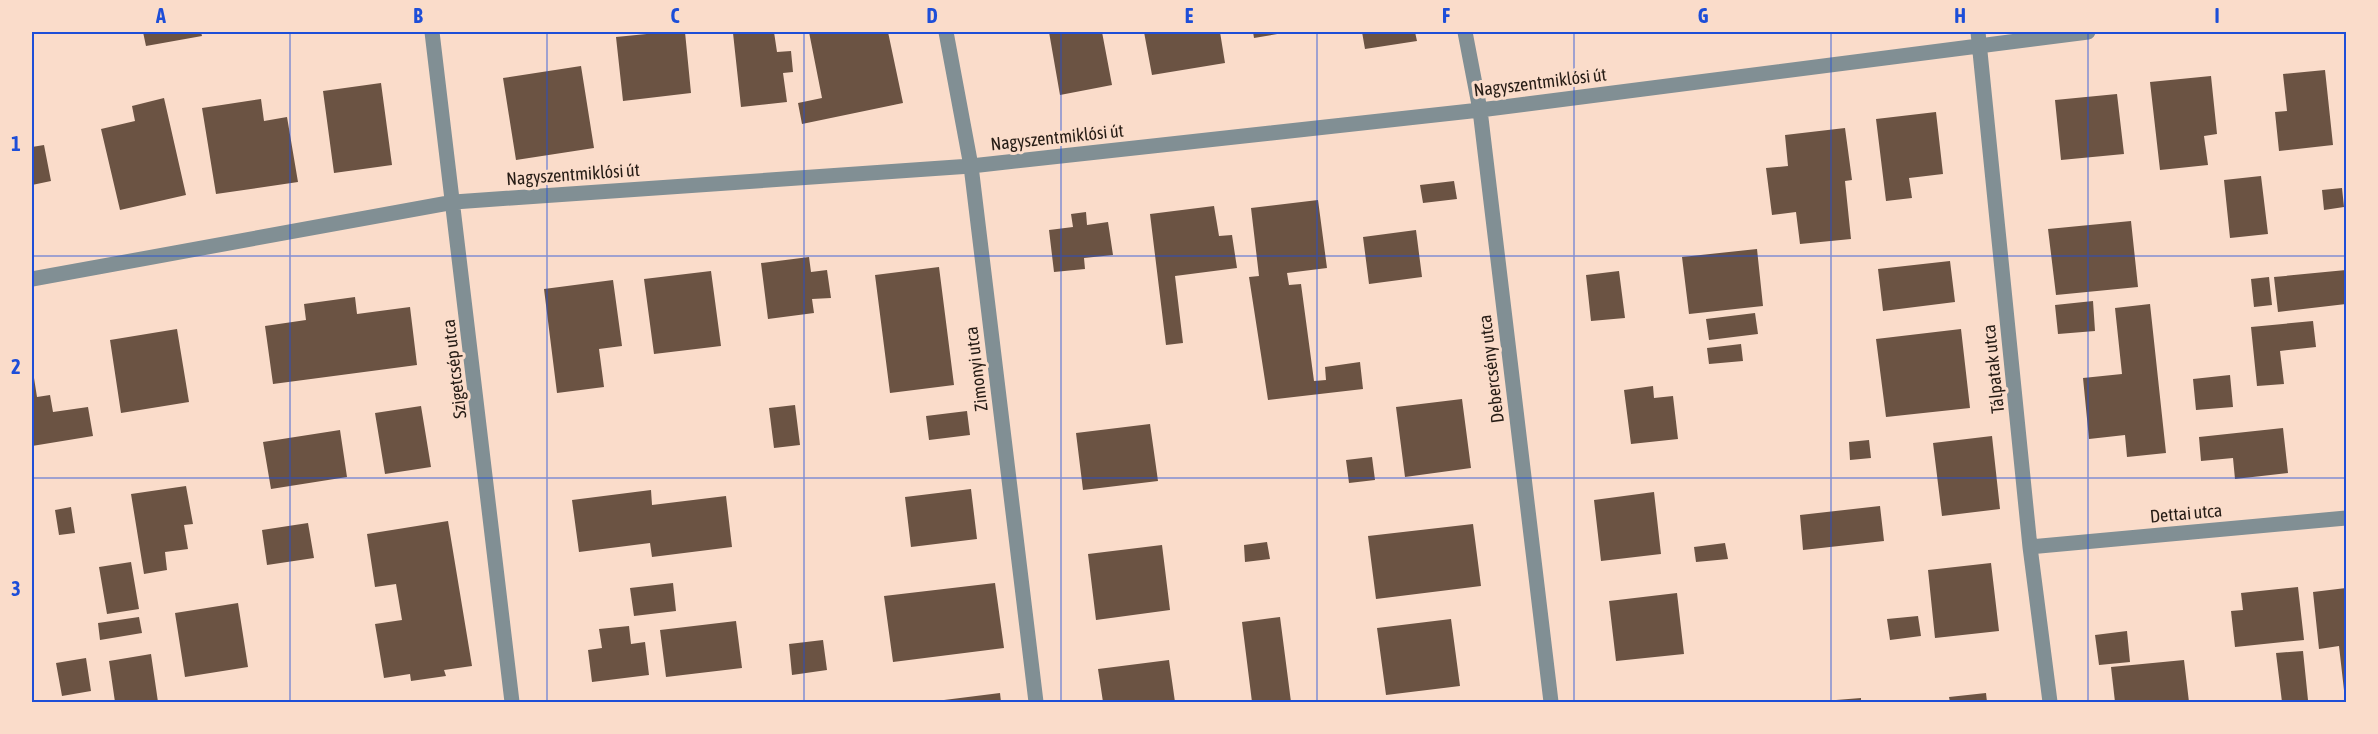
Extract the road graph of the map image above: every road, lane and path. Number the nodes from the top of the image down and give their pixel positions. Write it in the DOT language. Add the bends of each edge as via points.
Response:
graph roads {
  1 [pos="432,32"];
  2 [pos="946,32"];
  3 [pos="1465,32"];
  4 [pos="2088,32"];
  5 [pos="1979,38"];
  6 [pos="1480,110"];
  7 [pos="971,166"];
  8 [pos="454,202"];
  9 [pos="32,279"];
  10 [pos="2346,518"];
  11 [pos="2030,547"];
  12 [pos="512,702"];
  13 [pos="1036,702"];
  14 [pos="1551,702"];
  15 [pos="2050,702"];
  1 -- 8 [label="street, Szigetcsép utca"];
  2 -- 7 [label="street, Zimonyi utca"];
  3 -- 6 [label="street, Debercsény utca"];
  4 -- 5 [label="street, Nagyszentmiklósi út"];
  5 -- 6 [label="street, Nagyszentmiklósi út"];
  5 -- 11 [label="street, Tálpatak utca"];
  6 -- 7 [label="street, Nagyszentmiklósi út"];
  6 -- 14 [label="street, Debercsény utca"];
  7 -- 8 [label="street, Nagyszentmiklósi út"];
  7 -- 13 [label="street, Zimonyi utca"];
  8 -- 9 [label="street, Nagyszentmiklósi út"];
  8 -- 12 [label="street, Szigetcsép utca"];
  10 -- 11 [label="street, Dettai utca"];
  11 -- 15 [label="street, Tálpatak utca"];
}
